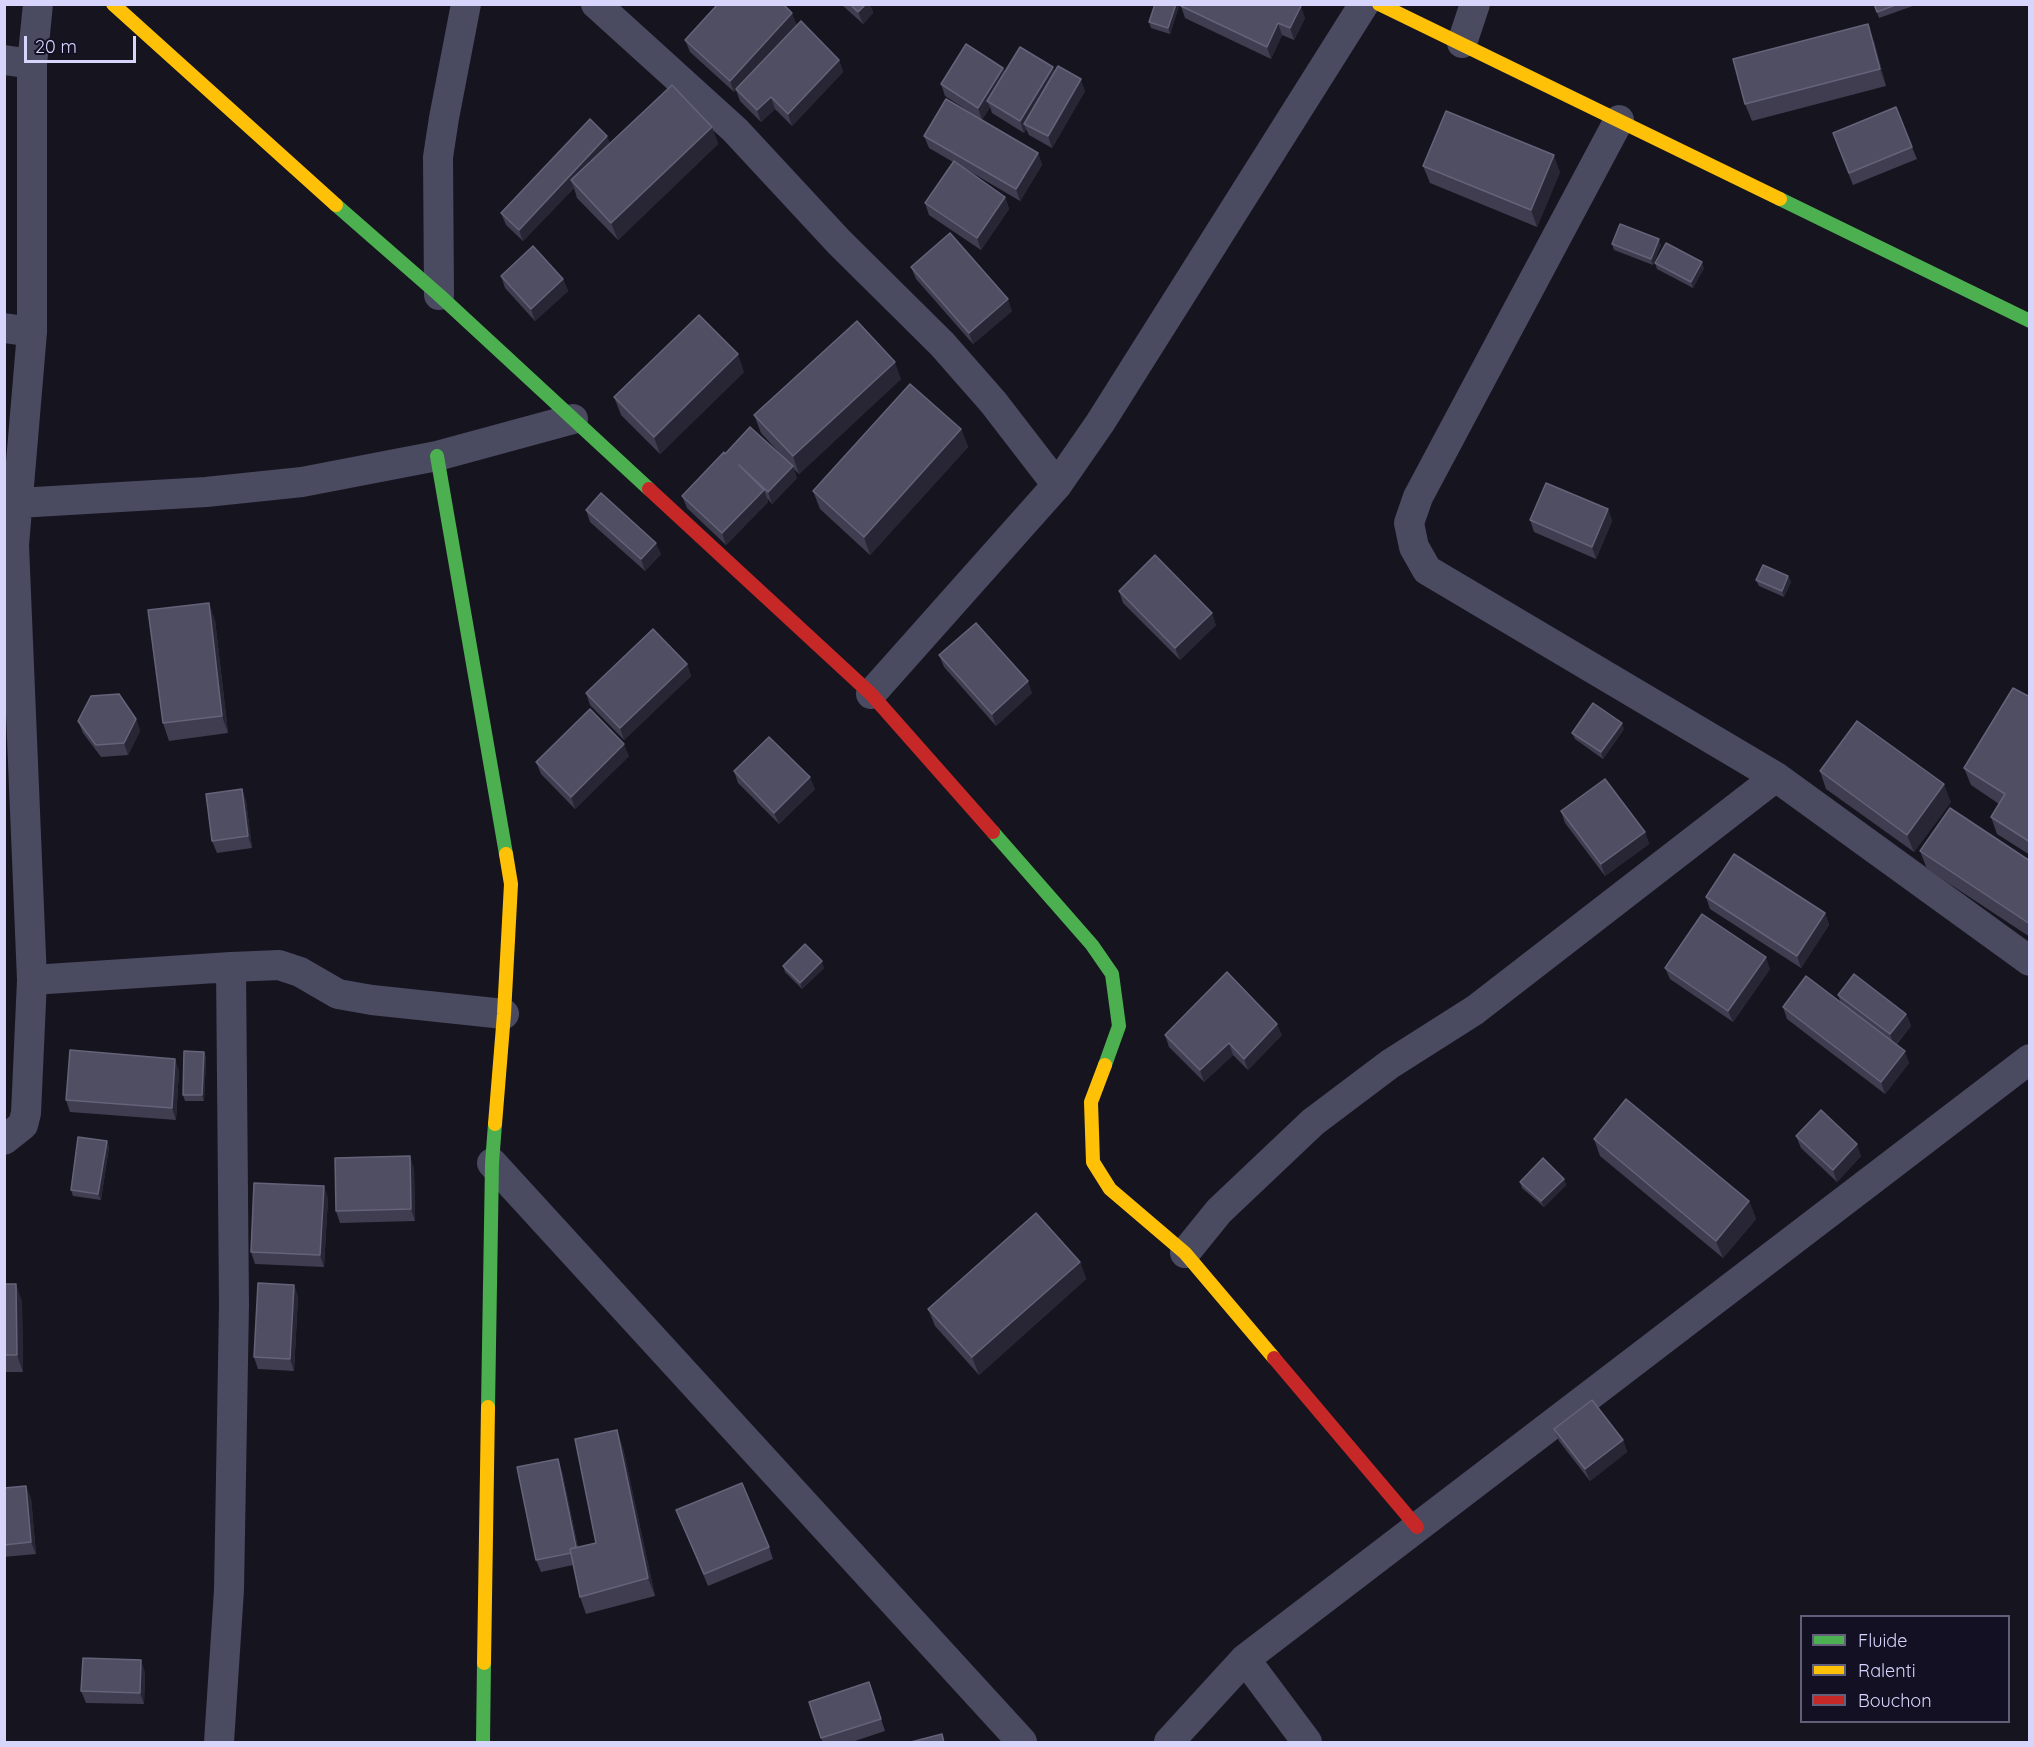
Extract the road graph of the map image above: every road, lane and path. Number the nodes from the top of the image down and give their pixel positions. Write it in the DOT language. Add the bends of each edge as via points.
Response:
graph roads {
  1 [pos="38,4"];
  2 [pos="113,4"];
  3 [pos="466,4"];
  4 [pos="596,4"];
  5 [pos="1364,4"];
  6 [pos="1379,4"];
  7 [pos="1475,4"];
  8 [pos="1462,43"];
  9 [pos="18,62"];
  10 [pos="1619,120"];
  11 [pos="439,295"];
  12 [pos="2030,321"];
  13 [pos="18,330"];
  14 [pos="573,419"];
  15 [pos="437,456"];
  16 [pos="1057,485"];
  17 [pos="18,503"];
  18 [pos="871,694"];
  19 [pos="1776,777"];
  20 [pos="2030,961"];
  21 [pos="231,966"];
  22 [pos="32,980"];
  23 [pos="504,1014"];
  24 [pos="2030,1059"];
  25 [pos="4,1140"];
  26 [pos="492,1163"];
  27 [pos="1185,1253"];
  28 [pos="1417,1527"];
  29 [pos="1245,1659"];
  30 [pos="219,1743"];
  31 [pos="483,1743"];
  32 [pos="1022,1743"];
  33 [pos="1169,1743"];
  34 [pos="1307,1743"];
  1 -- 9 [label="street"];
  2 -- 11 [label="street"];
  3 -- 11 [label="street" via="438,157"];
  4 -- 16 [label="street" via="735,130 839,242 942,344"];
  5 -- 16 [label="street"];
  6 -- 8 [label="street"];
  7 -- 8 [label="street"];
  8 -- 10 [label="street"];
  9 -- 13 [label="street"];
  10 -- 12 [label="street"];
  10 -- 19 [label="street" via="1418,497 1409,524 1414,547 1427,570"];
  11 -- 14 [label="street"];
  13 -- 17 [label="street"];
  14 -- 15 [label="street"];
  14 -- 18 [label="street"];
  15 -- 17 [label="street" via="302,482"];
  15 -- 23 [label="street" via="511,884"];
  16 -- 18 [label="street"];
  17 -- 22 [label="street" via="14,545"];
  18 -- 27 [label="street" via="1092,945 1112,974 1119,1026 1091,1102 1093,1162 1110,1190"];
  19 -- 20 [label="street"];
  19 -- 27 [label="street" via="1475,1010 1390,1064 1313,1122 1219,1211"];
  21 -- 22 [label="street"];
  21 -- 23 [label="street" via="279,965 338,994"];
  21 -- 30 [label="street" via="234,1316 229,1590"];
  22 -- 25 [label="street" via="26,1113 23,1125"];
  23 -- 26 [label="street"];
  24 -- 28 [label="street"];
  26 -- 31 [label="street"];
  26 -- 32 [label="street"];
  27 -- 28 [label="street"];
  28 -- 29 [label="street"];
  29 -- 33 [label="street"];
  29 -- 34 [label="street"];
}
